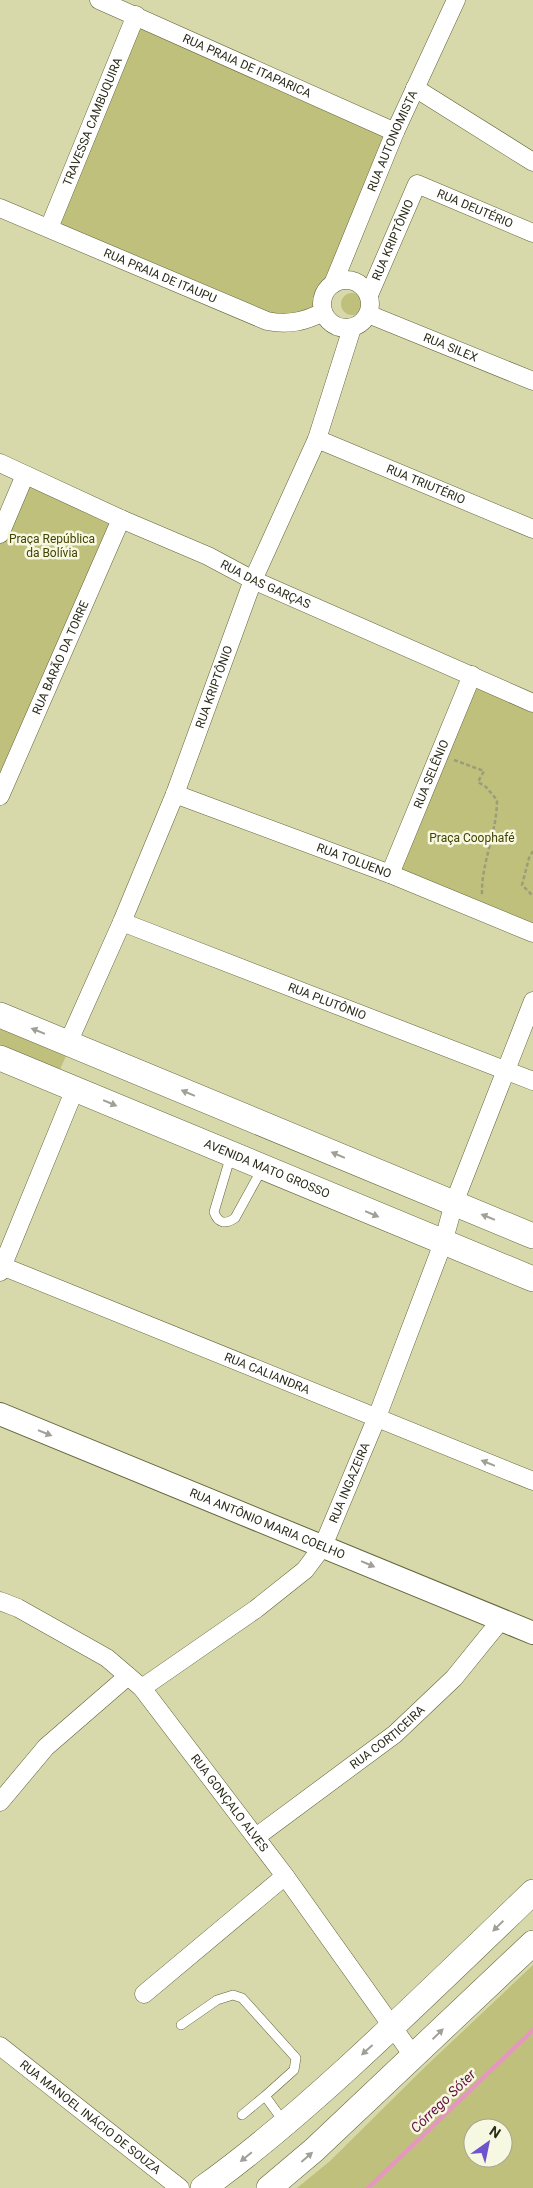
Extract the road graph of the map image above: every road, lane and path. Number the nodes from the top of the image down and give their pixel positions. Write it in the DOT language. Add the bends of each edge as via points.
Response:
graph roads {
  1 [pos="99,0"];
  2 [pos="456,0"];
  3 [pos="136,15"];
  4 [pos="415,88"];
  5 [pos="395,132"];
  6 [pos="533,162"];
  7 [pos="417,184"];
  8 [pos="0,208"];
  9 [pos="48,228"];
  10 [pos="533,233"];
  11 [pos="333,284"];
  12 [pos="369,295"];
  13 [pos="323,312"];
  14 [pos="368,314"];
  15 [pos="352,328"];
  16 [pos="533,380"];
  17 [pos="317,439"];
  18 [pos="0,463"];
  19 [pos="25,475"];
  20 [pos="121,520"];
  21 [pos="533,529"];
  22 [pos="0,534"];
  23 [pos="253,580"];
  24 [pos="472,675"];
  25 [pos="533,702"];
  26 [pos="439,755"];
  27 [pos="175,794"];
  28 [pos="0,796"];
  29 [pos="533,851"];
  30 [pos="390,874"];
  31 [pos="533,896"];
  32 [pos="482,912"];
  33 [pos="122,922"];
  34 [pos="533,932"];
  35 [pos="533,1001"];
  36 [pos="0,1016"];
  37 [pos="68,1042"];
  38 [pos="0,1058"];
  39 [pos="28,1069"];
  40 [pos="505,1070"];
  41 [pos="533,1081"];
  42 [pos="75,1089"];
  43 [pos="231,1154"];
  44 [pos="263,1168"];
  45 [pos="454,1203"];
  46 [pos="533,1236"];
  47 [pos="443,1243"];
  48 [pos="1,1269"];
  49 [pos="533,1279"];
  50 [pos="0,1414"];
  51 [pos="377,1417"];
  52 [pos="533,1481"];
  53 [pos="323,1546"];
  54 [pos="0,1601"];
  55 [pos="501,1620"];
  56 [pos="533,1633"];
  57 [pos="128,1676"];
  58 [pos="142,1688"];
  59 [pos="0,1802"];
  60 [pos="256,1837"];
  61 [pos="285,1876"];
  62 [pos="533,1892"];
  63 [pos="533,1943"];
  64 [pos="144,1994"];
  65 [pos="181,2025"];
  66 [pos="393,2027"];
  67 [pos="0,2046"];
  68 [pos="414,2057"];
  69 [pos="265,2096"];
  70 [pos="242,2115"];
  71 [pos="286,2124"];
  72 [pos="180,2188"];
  73 [pos="203,2188"];
  74 [pos="269,2188"];
  1 -- 3 [label="street, RUA PRAIA DE ITAPARICA"];
  2 -- 4 [label="street, RUA AUTONOMISTA"];
  3 -- 5 [label="street, RUA PRAIA DE ITAPARICA"];
  3 -- 9 [label="street, TRAVESSA CAMBUQUIRA"];
  4 -- 5 [label="street, RUA AUTONOMISTA"];
  4 -- 6 [label="street"];
  5 -- 11 [label="street, RUA AUTONOMISTA"];
  7 -- 10 [label="street, RUA DEUTÉRIO"];
  7 -- 12 [label="street, RUA KRIPTÔNIO"];
  8 -- 9 [label="street, RUA PRAIA DE ITAUPU"];
  9 -- 13 [label="street, RUA PRAIA DE ITAUPU" via="267,321 282,324 307,320"];
  11 -- 12 [label="street" via="347,279 363,285"];
  11 -- 13 [label="street" via="325,292"];
  12 -- 14 [label="street"];
  13 -- 15 [label="street" via="328,321 337,326"];
  14 -- 15 [label="street"];
  14 -- 16 [label="street, RUA SILEX"];
  15 -- 17 [label="street, RUA KRIPTÔNIO"];
  17 -- 21 [label="street, RUA TRIUTÉRIO"];
  17 -- 23 [label="street, RUA KRIPTÔNIO"];
  18 -- 19 [label="street, RUA DAS GARÇAS"];
  19 -- 20 [label="street, RUA DAS GARÇAS"];
  19 -- 22 [label="street"];
  20 -- 23 [label="street, RUA DAS GARÇAS" via="208,556"];
  20 -- 28 [label="street, RUA BARÃO DA TORRE"];
  23 -- 24 [label="street, RUA DAS GARÇAS"];
  23 -- 27 [label="street, RUA KRIPTÔNIO"];
  24 -- 25 [label="street, RUA DAS GARÇAS"];
  24 -- 26 [label="street, RUA SELÊNIO"];
  26 -- 30 [label="street, RUA SELÊNIO"];
  26 -- 32 [label="path" via="484,771 478,782 498,800 482,882"];
  27 -- 30 [label="street, RUA TOLUENO"];
  27 -- 33 [label="street, RUA KRIPTÔNIO"];
  29 -- 31 [label="path" via="522,885"];
  30 -- 32 [label="street, RUA TOLUENO"];
  32 -- 34 [label="street, RUA TOLUENO"];
  33 -- 37 [label="street, RUA KRIPTÔNIO"];
  33 -- 40 [label="street, RUA PLUTÔNIO"];
  35 -- 40 [label="street, RUA INGAZEIRA"];
  37 -- 36 [label="main road, one-way"];
  37 -- 39 [label="main road" via="53,1067"];
  45 -- 37 [label="main road, one-way"];
  38 -- 39 [label="main road, AVENIDA MATO GROSSO"];
  39 -- 42 [label="main road, AVENIDA MATO GROSSO"];
  40 -- 41 [label="street, RUA PLUTÔNIO"];
  40 -- 45 [label="street, RUA INGAZEIRA"];
  42 -- 43 [label="main road, AVENIDA MATO GROSSO, one-way"];
  42 -- 48 [label="street"];
  43 -- 44 [label="main road, AVENIDA MATO GROSSO"];
  43 -- 44 [label="lane" via="214,1212 222,1223 229,1223 235,1218"];
  44 -- 47 [label="main road, AVENIDA MATO GROSSO, one-way"];
  46 -- 45 [label="main road, one-way"];
  45 -- 47 [label="street, RUA INGAZEIRA"];
  47 -- 49 [label="main road, AVENIDA MATO GROSSO"];
  47 -- 51 [label="street, RUA INGAZEIRA"];
  48 -- 51 [label="street, RUA CALIANDRA"];
  50 -- 53 [label="street, RUA ANTÔNIO MARIA COELHO, one-way"];
  52 -- 51 [label="street, RUA CALIANDRA, one-way"];
  51 -- 53 [label="street, RUA INGAZEIRA"];
  53 -- 55 [label="street, RUA ANTÔNIO MARIA COELHO, one-way"];
  53 -- 58 [label="street, RUA INGAZEIRA" via="305,1570 256,1609"];
  54 -- 57 [label="street, RUA GONÇALO ALVES" via="107,1658"];
  55 -- 56 [label="street, RUA ANTÔNIO MARIA COELHO"];
  55 -- 60 [label="street, RUA CORTICEIRA" via="454,1678 395,1734"];
  57 -- 58 [label="street, RUA GONÇALO ALVES"];
  57 -- 59 [label="street" via="46,1747"];
  58 -- 60 [label="street, RUA GONÇALO ALVES"];
  60 -- 61 [label="street, RUA GONÇALO ALVES"];
  61 -- 64 [label="street"];
  61 -- 66 [label="street, RUA GONÇALO ALVES"];
  62 -- 66 [label="main road, one-way"];
  68 -- 63 [label="main road, one-way"];
  65 -- 69 [label="lane" via="217,2000 228,1996 242,1998 296,2058 294,2070"];
  66 -- 68 [label="street, RUA GONÇALO ALVES"];
  66 -- 71 [label="main road, one-way"];
  67 -- 72 [label="street, RUA MANOEL INÁCIO DE SOUZA"];
  74 -- 68 [label="main road, one-way"];
  69 -- 70 [label="lane"];
  69 -- 71 [label="lane"];
  71 -- 73 [label="main road, one-way"];
}
